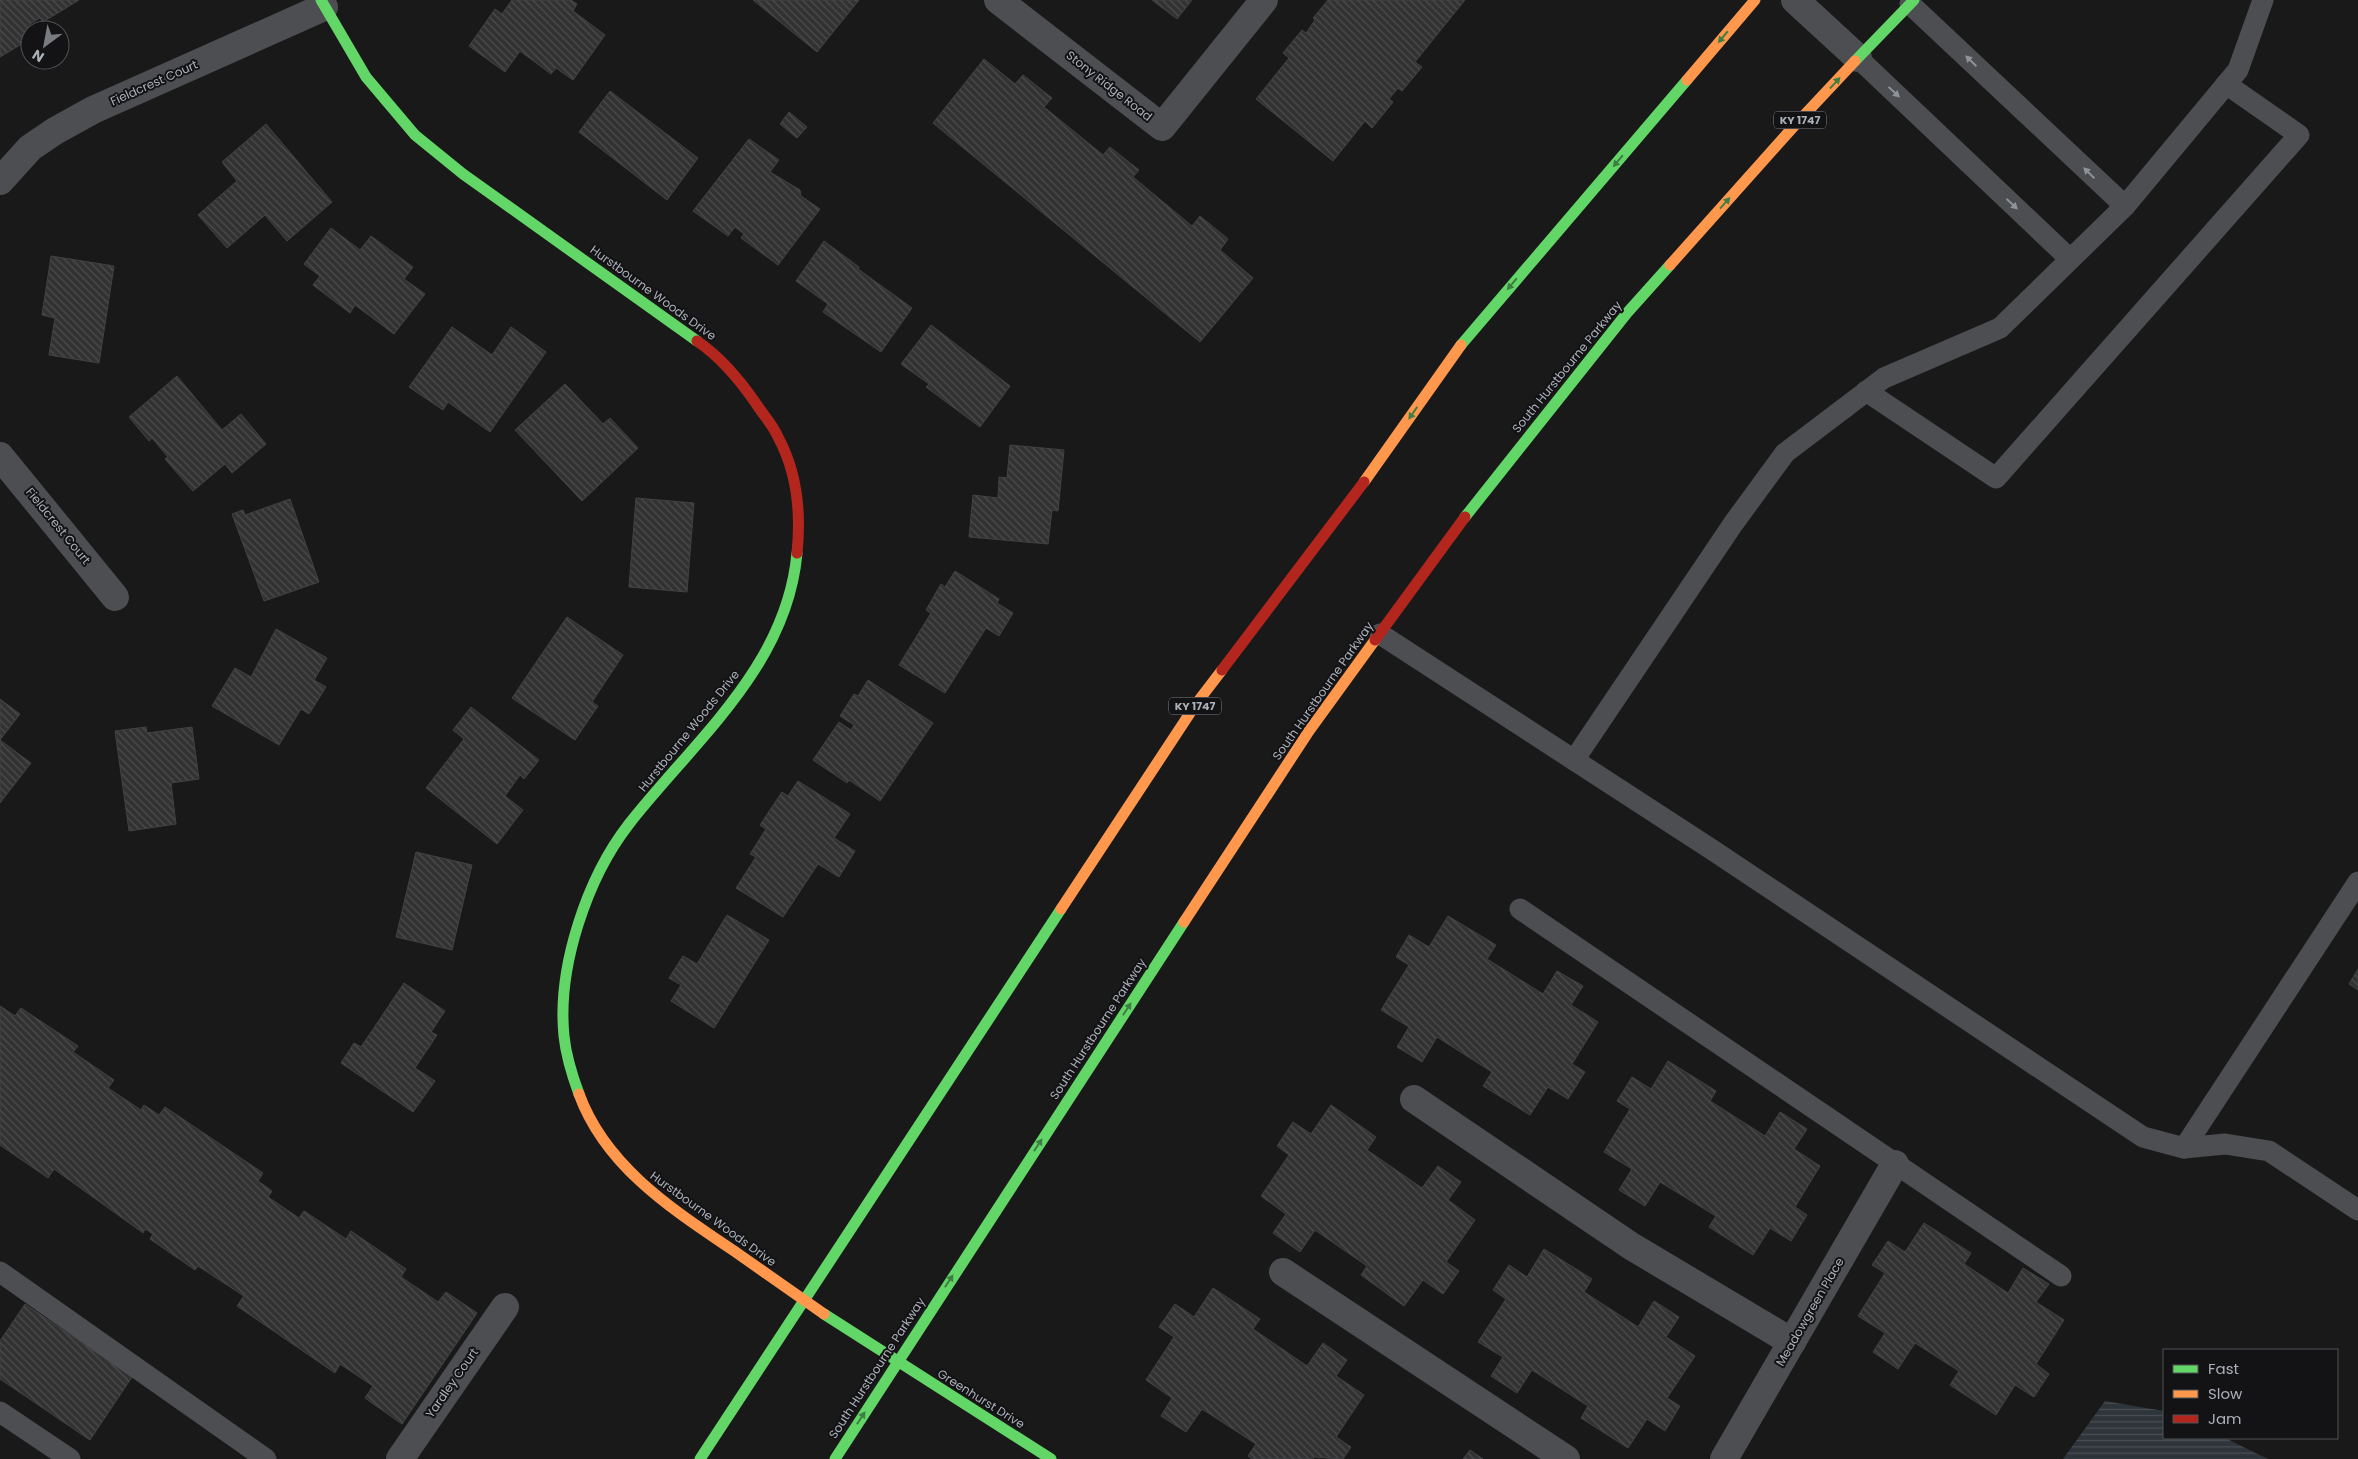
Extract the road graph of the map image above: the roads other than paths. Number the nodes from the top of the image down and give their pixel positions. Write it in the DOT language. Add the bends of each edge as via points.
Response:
graph roads {
  1 [pos="998,0"];
  2 [pos="1264,0"];
  3 [pos="1755,0"];
  4 [pos="1795,0"];
  5 [pos="2263,0"];
  6 [pos="1910,1"];
  7 [pos="322,3"];
  8 [pos="1858,58"];
  9 [pos="2226,84"];
  10 [pos="0,181"];
  11 [pos="2125,206"];
  12 [pos="2070,259"];
  13 [pos="1866,391"];
  14 [pos="0,456"];
  15 [pos="115,597"];
  16 [pos="1380,634"];
  17 [pos="1574,760"];
  18 [pos="2358,882"];
  19 [pos="1520,909"];
  20 [pos="1414,1099"];
  21 [pos="2184,1148"];
  22 [pos="1895,1164"];
  23 [pos="2358,1210"];
  24 [pos="0,1272"];
  25 [pos="1283,1272"];
  26 [pos="2061,1276"];
  27 [pos="803,1300"];
  28 [pos="505,1307"];
  29 [pos="1792,1342"];
  30 [pos="896,1363"];
  31 [pos="0,1412"];
  32 [pos="70,1459"];
  33 [pos="266,1459"];
  34 [pos="400,1459"];
  35 [pos="700,1459"];
  36 [pos="835,1459"];
  37 [pos="1051,1459"];
  38 [pos="1566,1459"];
  39 [pos="1724,1459"];
  1 -- 2 [label="street, Stony Ridge Road" via="1162,127"];
  3 -- 27 [label="main road, KY 1747, one-way" via="1465,340 1369,475 1196,704"];
  4 -- 8 [label="street"];
  5 -- 9 [label="lane" via="2238,70"];
  6 -- 8 [label="main road, South Hurstbourne Parkway / KY 1747"];
  11 -- 6 [label="lane, one-way"];
  7 -- 10 [label="street, Fieldcrest Court" via="93,110 55,131 30,148"];
  7 -- 27 [label="main road, Hurstbourne Woods Drive" via="366,77 415,135 463,174 702,344 734,374 779,436 791,466 800,534 796,570 778,630 749,682 624,832 594,883 576,926 569,961 564,1040 583,1105 608,1145 642,1185"];
  8 -- 12 [label="lane, one-way"];
  16 -- 8 [label="main road, South Hurstbourne Parkway / KY 1747, one-way" via="1473,506 1627,313"];
  9 -- 11 [label="lane"];
  9 -- 13 [label="lane" via="2299,135 1996,478"];
  11 -- 12 [label="lane"];
  12 -- 13 [label="lane" via="2000,328 1884,378"];
  13 -- 17 [label="lane" via="1785,453 1733,524"];
  14 -- 15 [label="street, Fieldcrest Court"];
  16 -- 17 [label="lane"];
  30 -- 16 [label="main road, South Hurstbourne Parkway / KY 1747, one-way" via="1309,731"];
  17 -- 21 [label="lane" via="2142,1137"];
  18 -- 21 [label="lane"];
  19 -- 22 [label="lane"];
  20 -- 29 [label="street" via="1631,1246"];
  21 -- 23 [label="lane" via="2226,1144 2269,1151"];
  22 -- 26 [label="lane"];
  22 -- 29 [label="street, Meadowgreen Place"];
  24 -- 33 [label="lane"];
  25 -- 38 [label="street"];
  27 -- 30 [label="main road, Hurstbourne Woods Drive"];
  27 -- 35 [label="main road, KY 1747"];
  28 -- 34 [label="street, Yardley Court"];
  29 -- 39 [label="street, Meadowgreen Place"];
  36 -- 30 [label="main road, South Hurstbourne Parkway / KY 1747, one-way"];
  30 -- 37 [label="main road, Greenhurst Drive"];
  31 -- 32 [label="lane"];
}
